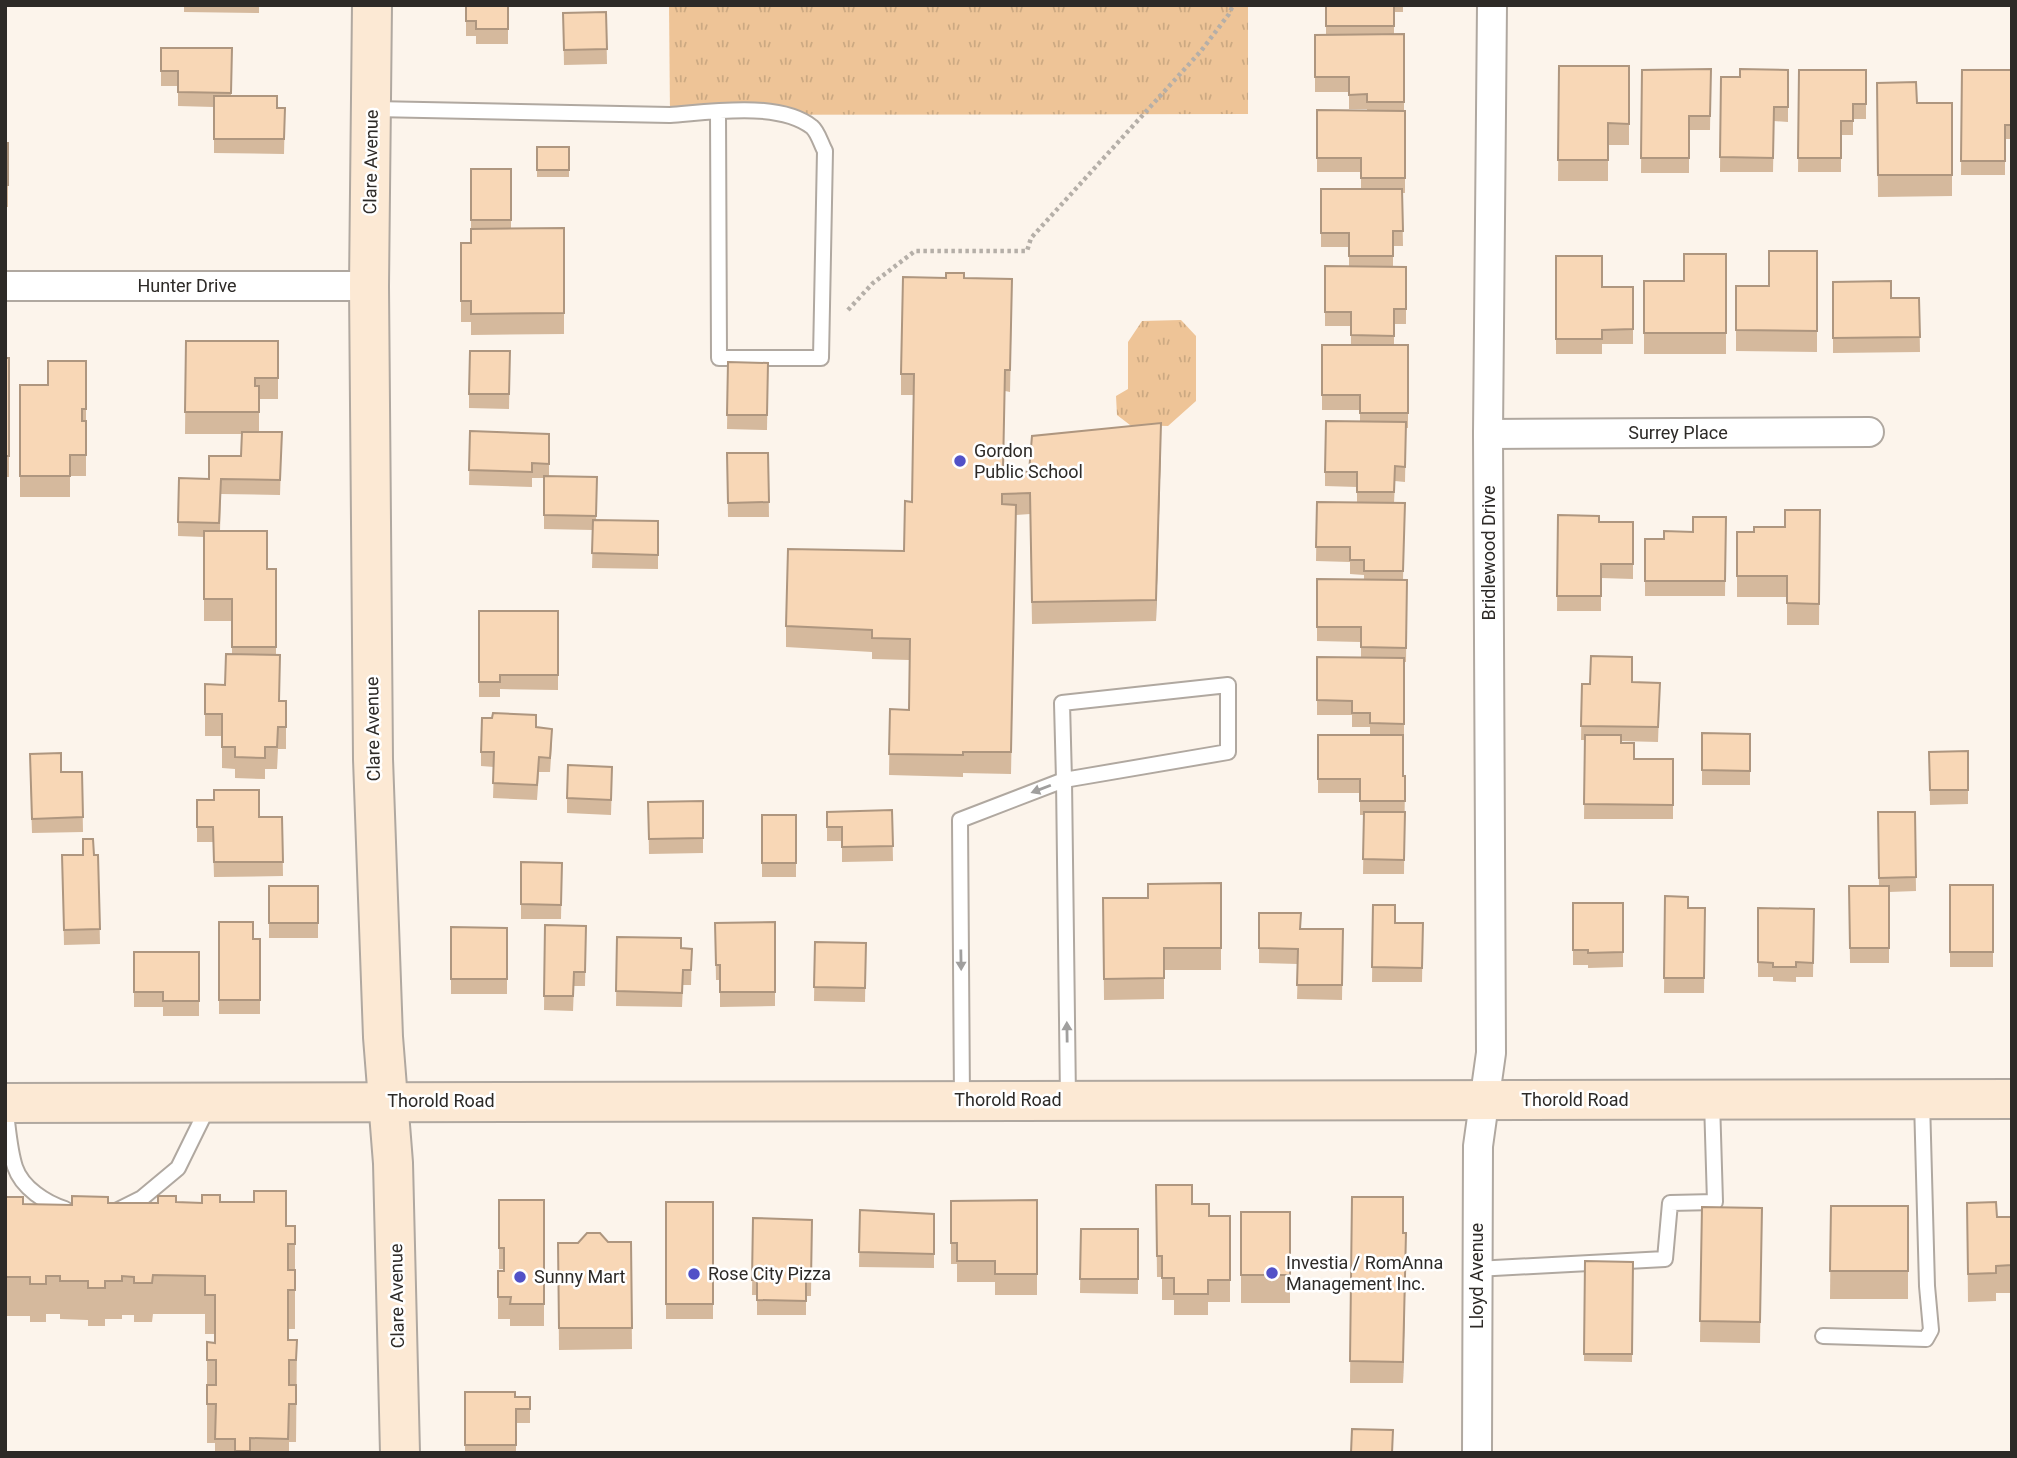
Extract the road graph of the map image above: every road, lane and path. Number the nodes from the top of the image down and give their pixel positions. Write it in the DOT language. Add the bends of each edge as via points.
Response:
graph roads {
  1 [pos="372,5"];
  2 [pos="1233,5"];
  3 [pos="1492,5"];
  4 [pos="373,109"];
  5 [pos="718,112"];
  6 [pos="5,286"];
  7 [pos="369,286"];
  8 [pos="822,337"];
  9 [pos="1868,432"];
  10 [pos="1489,434"];
  11 [pos="1064,780"];
  12 [pos="2012,1099"];
  13 [pos="962,1100"];
  14 [pos="1068,1100"];
  15 [pos="1486,1100"];
  16 [pos="1712,1100"];
  17 [pos="1922,1100"];
  18 [pos="390,1101"];
  19 [pos="210,1102"];
  20 [pos="5,1104"];
  21 [pos="108,1213"];
  22 [pos="83,1214"];
  23 [pos="1476,1269"];
  24 [pos="1824,1336"];
  25 [pos="401,1453"];
  26 [pos="1477,1453"];
  1 -- 4 [label="street, Clare Avenue"];
  2 -- 8 [label="path" via="1202,51 1031,238 1027,251 915,251 873,283"];
  3 -- 10 [label="street, Bridlewood Drive"];
  4 -- 5 [label="lane"];
  4 -- 7 [label="street, Clare Avenue"];
  5 -- 8 [label="lane" via="781,112 813,128 825,151"];
  5 -- 8 [label="lane" via="719,358 821,358"];
  6 -- 7 [label="street, Hunter Drive"];
  7 -- 18 [label="street, Clare Avenue" via="373,759 383,1037"];
  9 -- 10 [label="street, Surrey Place"];
  10 -- 15 [label="street, Bridlewood Drive" via="1491,1054"];
  11 -- 11 [label="lane" via="1228,752 1228,685 1062,703"];
  11 -- 13 [label="lane, one-way" via="960,820"];
  14 -- 11 [label="lane, one-way"];
  12 -- 17 [label="street, Thorold Road"];
  13 -- 14 [label="street, Thorold Road"];
  13 -- 18 [label="street, Thorold Road"];
  14 -- 15 [label="street, Thorold Road"];
  15 -- 16 [label="street, Thorold Road"];
  15 -- 23 [label="street, Lloyd Avenue" via="1478,1146"];
  16 -- 17 [label="street, Thorold Road"];
  16 -- 23 [label="lane" via="1715,1202 1670,1203 1665,1259"];
  17 -- 24 [label="lane" via="1931,1330 1926,1339"];
  18 -- 19 [label="street, Thorold Road"];
  18 -- 25 [label="street, Clare Avenue"];
  19 -- 20 [label="street, Thorold Road"];
  19 -- 21 [label="lane" via="178,1168 142,1198"];
  20 -- 22 [label="lane" via="15,1169 48,1204"];
  23 -- 26 [label="street, Lloyd Avenue"];
}
